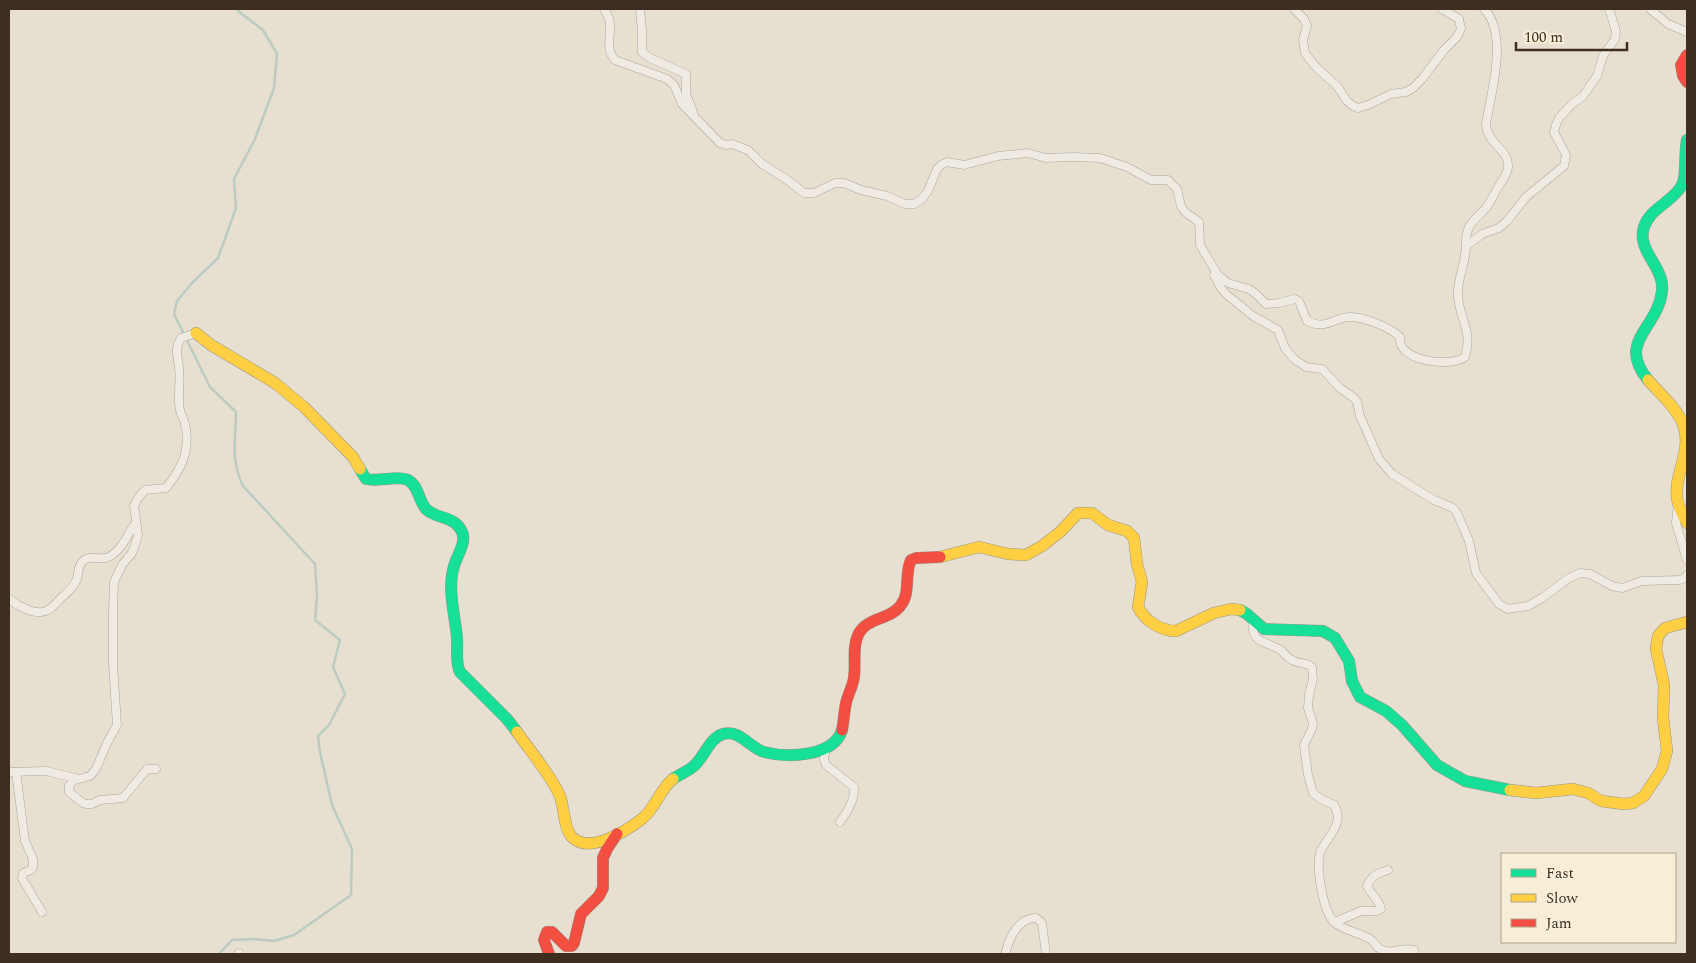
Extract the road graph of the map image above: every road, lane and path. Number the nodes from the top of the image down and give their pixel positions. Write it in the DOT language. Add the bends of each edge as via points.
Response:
graph roads {
  1 [pos="604,9"];
  2 [pos="640,9"];
  3 [pos="1294,9"];
  4 [pos="1442,9"];
  5 [pos="1484,9"];
  6 [pos="1609,9"];
  7 [pos="1650,9"];
  8 [pos="1687,32"];
  9 [pos="1687,55"];
  10 [pos="1687,82"];
  11 [pos="694,114"];
  12 [pos="1687,140"];
  13 [pos="1466,244"];
  14 [pos="1213,268"];
  15 [pos="196,333"];
  16 [pos="1678,503"];
  17 [pos="1687,523"];
  18 [pos="135,524"];
  19 [pos="1687,560"];
  20 [pos="1687,575"];
  21 [pos="9,599"];
  22 [pos="1254,620"];
  23 [pos="1687,622"];
  24 [pos="826,747"];
  25 [pos="156,769"];
  26 [pos="12,772"];
  27 [pos="76,778"];
  28 [pos="840,822"];
  29 [pos="617,834"];
  30 [pos="1388,870"];
  31 [pos="42,912"];
  32 [pos="1335,922"];
  33 [pos="549,954"];
  34 [pos="1005,954"];
  35 [pos="1046,954"];
  36 [pos="1415,954"];
  1 -- 11 [label="street" via="609,17 608,44 615,60 667,79 674,85 682,104"];
  2 -- 11 [label="street" via="642,52 686,74 686,94"];
  3 -- 4 [label="street" via="1307,26 1303,40 1305,53 1346,101 1358,108 1391,94 1406,92 1422,79 1460,29 1460,19"];
  5 -- 13 [label="street" via="1490,15 1497,46 1496,75 1486,131 1507,157 1508,169 1487,206 1469,226"];
  6 -- 13 [label="street" via="1616,31 1615,39 1603,56 1597,76 1556,125 1554,132 1566,154 1564,166 1526,197 1507,221"];
  7 -- 8 [label="street" via="1668,24"];
  9 -- 10 [label="street" via="1681,66"];
  11 -- 14 [label="street" via="720,143 748,150 762,164 804,193 844,183 905,204 914,204 928,191 940,165 947,162 964,165 998,156 1028,153 1046,158 1107,160 1151,180 1168,180 1173,184 1185,212 1199,222 1200,245"];
  12 -- 16 [label="street" via="1681,187 1648,218 1643,234 1647,252 1660,274 1662,287 1656,314 1638,339 1635,353 1642,372 1672,407 1686,434 1685,456 1677,482"];
  13 -- 14 [label="street" via="1457,292 1467,329 1467,346 1465,357 1446,363 1414,356 1402,347 1400,337 1394,331 1382,325 1353,317 1323,325 1308,322 1299,301 1293,299 1266,304 1249,290 1223,281"];
  14 -- 20 [label="street" via="1214,277 1226,294 1253,316 1278,330 1289,355 1300,364 1322,369 1357,402 1379,459 1392,474 1453,508 1469,541 1476,573 1499,604 1508,609 1528,606 1580,572 1622,588 1642,581 1679,580"];
  15 -- 18 [label="street" via="181,338 177,348 180,409 186,431 184,459 179,472 166,488 145,490 138,498 134,506"];
  15 -- 29 [label="street" via="257,371 304,407 353,457 366,479 409,481 415,486 426,509 452,520 460,528 463,533 453,570 452,592 460,672 507,718 554,785 573,840 588,844"];
  16 -- 17 [label="street"];
  16 -- 19 [label="street" via="1676,523"];
  18 -- 21 [label="street" via="117,551 106,558 83,560 72,588 48,610 40,613"];
  18 -- 27 [label="street" via="138,535 135,545 114,582 113,663 117,725 96,770 83,779"];
  22 -- 23 [label="street" via="1264,629 1323,631 1335,638 1349,661 1352,681 1360,696 1386,711 1437,765 1458,778 1495,788 1536,793 1573,789 1601,801 1624,804 1644,796 1666,758 1664,685 1656,642 1665,628"];
  22 -- 24 [label="street" via="1242,610 1223,611 1172,631 1147,620 1137,603 1142,582 1137,565 1137,542 1127,531 1110,526 1089,512 1078,513 1060,532 1026,555 979,547 944,557 916,558 907,566 903,603 888,616 864,626 858,634 854,679 839,739"];
  22 -- 32 [label="street" via="1252,626 1258,640 1280,649 1293,661 1312,667 1308,708 1313,723 1304,745 1313,793 1334,805 1338,816 1318,863 1324,906"];
  24 -- 28 [label="street" via="826,765 854,787 850,805"];
  24 -- 29 [label="street" via="791,756 757,750 741,737 726,733 717,737 693,767 670,781 643,818"];
  25 -- 27 [label="street" via="147,769 122,798 92,804 83,803 69,792"];
  26 -- 27 [label="street" via="46,771"];
  26 -- 31 [label="street" via="24,842 33,864 22,878"];
  29 -- 33 [label="street" via="603,856 606,881 600,895 589,903 579,918 576,942 566,946 552,932 547,932 544,944"];
  30 -- 32 [label="street" via="1376,874 1367,886 1381,909 1361,911"];
  32 -- 36 [label="street" via="1372,940 1380,949 1389,952 1410,949"];
  34 -- 35 [label="street" via="1010,936 1023,922 1036,918 1042,923"];
}
